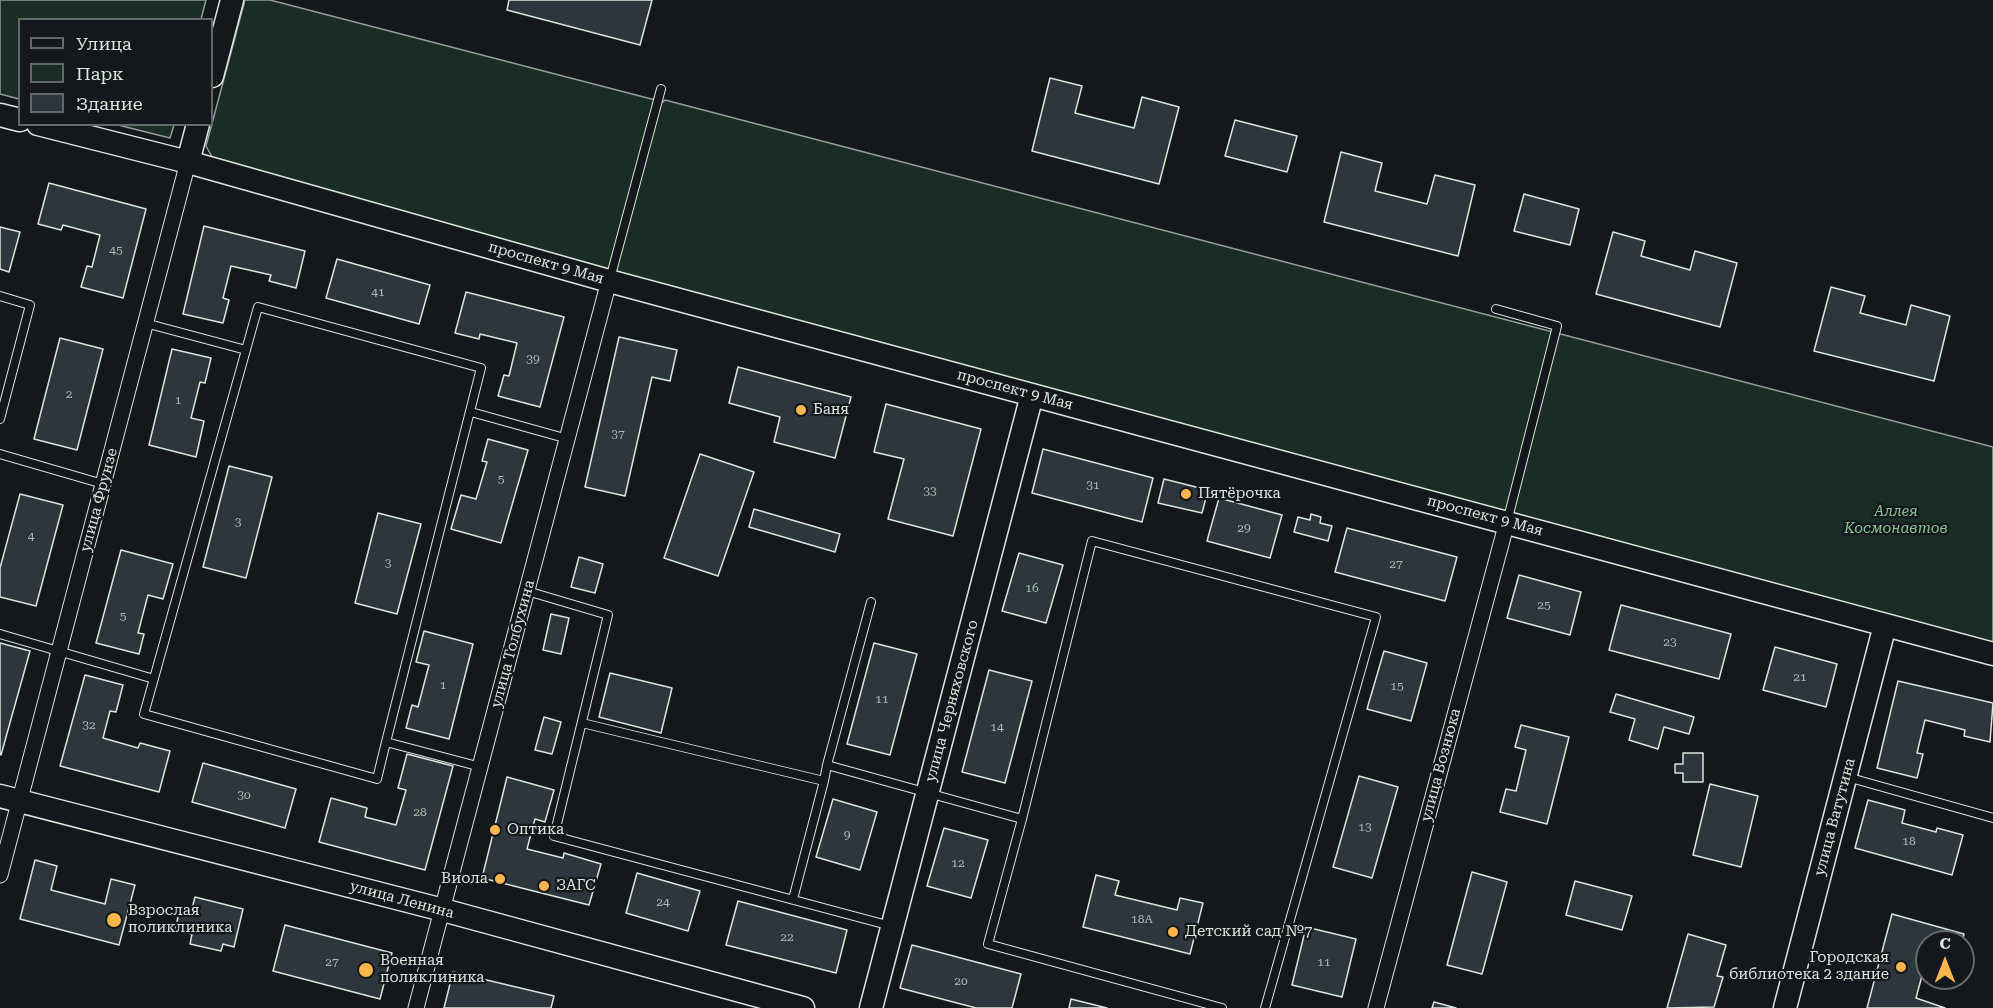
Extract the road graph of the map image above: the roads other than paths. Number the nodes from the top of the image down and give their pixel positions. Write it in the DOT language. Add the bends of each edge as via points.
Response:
graph roads {
  1 [pos="232,0"];
  2 [pos="213,72"];
  3 [pos="661,89"];
  4 [pos="0,115"];
  5 [pos="18,120"];
  6 [pos="46,126"];
  7 [pos="197,126"];
  8 [pos="188,162"];
  9 [pos="609,281"];
  10 [pos="0,296"];
  11 [pos="1496,309"];
  12 [pos="145,323"];
  13 [pos="246,350"];
  14 [pos="1032,395"];
  15 [pos="471,412"];
  16 [pos="0,418"];
  17 [pos="568,439"];
  18 [pos="0,454"];
  19 [pos="103,484"];
  20 [pos="1507,522"];
  21 [pos="527,591"];
  22 [pos="872,602"];
  23 [pos="1885,625"];
  24 [pos="0,633"];
  25 [pos="59,651"];
  26 [pos="1993,654"];
  27 [pos="154,679"];
  28 [pos="582,723"];
  29 [pos="386,742"];
  30 [pos="827,765"];
  31 [pos="481,767"];
  32 [pos="1845,777"];
  33 [pos="824,781"];
  34 [pos="927,794"];
  35 [pos="10,798"];
  36 [pos="1993,818"];
  37 [pos="1022,819"];
  38 [pos="0,875"];
  39 [pos="794,899"];
  40 [pos="442,910"];
  41 [pos="892,926"];
  42 [pos="416,1008"];
  43 [pos="803,1008"];
  44 [pos="871,1008"];
  45 [pos="1222,1008"];
  46 [pos="1265,1008"];
  47 [pos="1376,1008"];
  48 [pos="1785,1008"];
  1 -- 2 [label="street"];
  3 -- 9 [label="lane"];
  4 -- 5 [label="street"];
  6 -- 8 [label="street, проспект 9 Мая"];
  7 -- 8 [label="street, улица Фрунзе"];
  8 -- 9 [label="street, проспект 9 Мая"];
  8 -- 12 [label="street, улица Фрунзе"];
  9 -- 14 [label="street, проспект 9 Мая"];
  9 -- 17 [label="street, улица Толбухина"];
  10 -- 16 [label="lane" via="30,305"];
  11 -- 20 [label="lane" via="1557,326"];
  12 -- 13 [label="lane"];
  12 -- 19 [label="street, улица Фрунзе"];
  13 -- 15 [label="lane" via="258,307 482,368"];
  13 -- 27 [label="lane"];
  14 -- 20 [label="street, проспект 9 Мая"];
  14 -- 34 [label="street, улица Черняховского"];
  15 -- 17 [label="lane"];
  15 -- 29 [label="lane"];
  17 -- 21 [label="street, улица Толбухина"];
  18 -- 19 [label="lane"];
  19 -- 25 [label="street, улица Фрунзе"];
  20 -- 23 [label="street, проспект 9 Мая"];
  20 -- 47 [label="street, улица Вознюка"];
  21 -- 28 [label="lane" via="608,615"];
  21 -- 31 [label="street, улица Толбухина"];
  22 -- 30 [label="lane"];
  23 -- 26 [label="street, проспект 9 Мая"];
  23 -- 32 [label="street, улица Ватутина"];
  24 -- 25 [label="lane"];
  25 -- 27 [label="lane"];
  25 -- 35 [label="street, улица Фрунзе"];
  27 -- 29 [label="lane" via="144,714 376,779"];
  28 -- 33 [label="lane"];
  28 -- 39 [label="lane" via="554,836"];
  29 -- 31 [label="lane"];
  30 -- 33 [label="lane"];
  30 -- 34 [label="lane"];
  31 -- 40 [label="street, улица Толбухина"];
  32 -- 36 [label="lane"];
  32 -- 48 [label="street, улица Ватутина"];
  33 -- 39 [label="lane"];
  34 -- 37 [label="lane"];
  34 -- 41 [label="street, улица Черняховского"];
  35 -- 38 [label="street, улица Фрунзе"];
  35 -- 40 [label="street, улица Ленина"];
  37 -- 45 [label="lane" via="988,944"];
  37 -- 46 [label="lane" via="1092,541 1376,617"];
  39 -- 41 [label="lane"];
  40 -- 42 [label="street, улица Толбухина"];
  40 -- 43 [label="street, улица Ленина"];
  41 -- 44 [label="street, улица Черняховского"];
}
